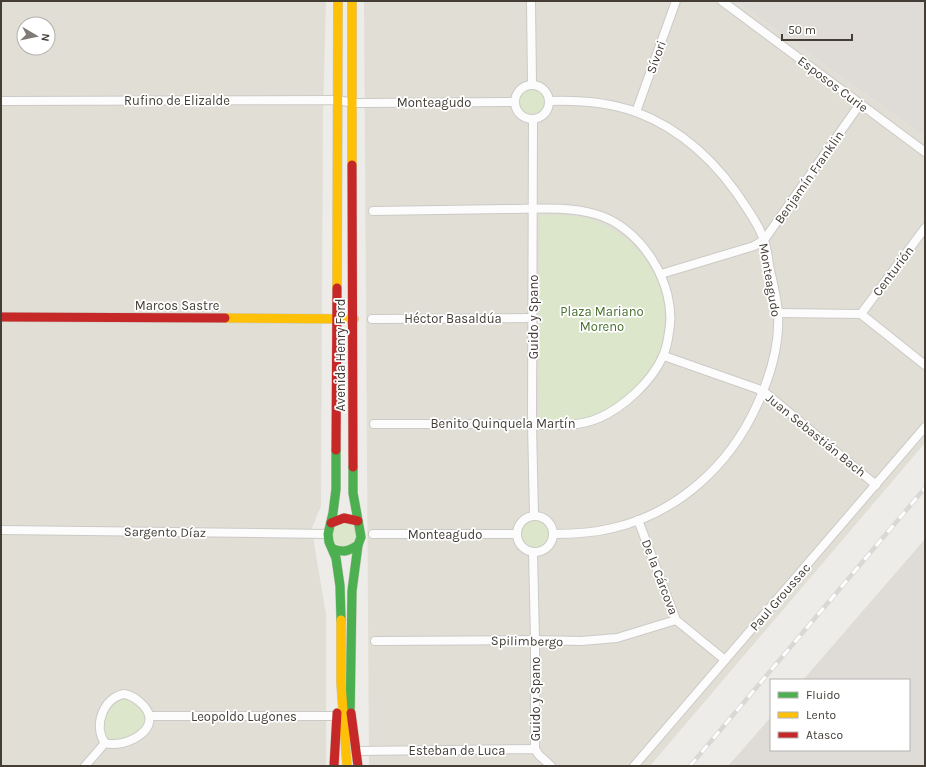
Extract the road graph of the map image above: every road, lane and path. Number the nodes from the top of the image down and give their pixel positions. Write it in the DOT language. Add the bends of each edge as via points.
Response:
graph roads {
  1 [pos="338,1"];
  2 [pos="352,1"];
  3 [pos="531,1"];
  4 [pos="676,1"];
  5 [pos="722,1"];
  6 [pos="532,84"];
  7 [pos="338,100"];
  8 [pos="1,101"];
  9 [pos="515,102"];
  10 [pos="550,102"];
  11 [pos="353,103"];
  12 [pos="860,104"];
  13 [pos="636,112"];
  14 [pos="533,119"];
  15 [pos="925,152"];
  16 [pos="533,209"];
  17 [pos="373,211"];
  18 [pos="925,228"];
  19 [pos="764,240"];
  20 [pos="661,274"];
  21 [pos="778,313"];
  22 [pos="860,314"];
  23 [pos="1,317"];
  24 [pos="533,318"];
  25 [pos="336,319"];
  26 [pos="354,319"];
  27 [pos="372,319"];
  28 [pos="664,356"];
  29 [pos="925,365"];
  30 [pos="763,392"];
  31 [pos="374,424"];
  32 [pos="532,424"];
  33 [pos="925,427"];
  34 [pos="876,485"];
  35 [pos="534,515"];
  36 [pos="638,520"];
  37 [pos="358,521"];
  38 [pos="331,523"];
  39 [pos="1,530"];
  40 [pos="328,534"];
  41 [pos="373,534"];
  42 [pos="517,534"];
  43 [pos="554,534"];
  44 [pos="358,545"];
  45 [pos="334,549"];
  46 [pos="533,552"];
  47 [pos="676,620"];
  48 [pos="536,640"];
  49 [pos="375,641"];
  50 [pos="725,660"];
  51 [pos="341,683"];
  52 [pos="350,708"];
  53 [pos="150,716"];
  54 [pos="337,716"];
  55 [pos="105,743"];
  56 [pos="535,749"];
  57 [pos="356,751"];
  58 [pos="85,766"];
  59 [pos="334,766"];
  60 [pos="348,766"];
  61 [pos="358,766"];
  62 [pos="551,766"];
  63 [pos="634,766"];
  1 -- 7 [label="main road, Avenida Henry Ford"];
  2 -- 11 [label="main road, Avenida Henry Ford"];
  3 -- 6 [label="street"];
  4 -- 13 [label="street, Sívori"];
  5 -- 12 [label="street, Esposos Curie"];
  6 -- 9 [label="street" via="522,88"];
  6 -- 10 [label="street" via="546,91"];
  7 -- 8 [label="street, Rufino de Elizalde"];
  7 -- 11 [label="street, Rufino de Elizalde"];
  7 -- 25 [label="main road, Avenida Henry Ford"];
  9 -- 11 [label="street, Monteagudo"];
  9 -- 14 [label="street" via="520,114"];
  10 -- 13 [label="street, Monteagudo" via="587,101"];
  10 -- 14 [label="street" via="543,116"];
  11 -- 26 [label="main road, Avenida Henry Ford"];
  12 -- 15 [label="street, Esposos Curie"];
  12 -- 19 [label="street, Benjamín Franklin"];
  13 -- 19 [label="street, Monteagudo" via="668,129 711,161 743,202"];
  14 -- 16 [label="street, Guido y Spano"];
  16 -- 17 [label="street, Benito Quinquela Martín"];
  16 -- 20 [label="street, Benito Quinquela Martín" via="573,210 605,217 636,240"];
  16 -- 24 [label="street, Guido y Spano"];
  18 -- 22 [label="street, Centurión"];
  19 -- 20 [label="street, Benjamín Franklin" via="754,246"];
  19 -- 21 [label="street, Monteagudo"];
  20 -- 28 [label="street, Benito Quinquela Martín" via="671,318"];
  21 -- 22 [label="street"];
  21 -- 30 [label="street, Monteagudo" via="772,367"];
  22 -- 29 [label="street"];
  23 -- 25 [label="main road, Marcos Sastre"];
  24 -- 27 [label="street, Héctor Basaldúa"];
  24 -- 32 [label="street, Guido y Spano"];
  25 -- 26 [label="main road, Marcos Sastre"];
  25 -- 38 [label="main road, Avenida Henry Ford" via="336,489"];
  26 -- 37 [label="main road, Avenida Henry Ford" via="353,493"];
  28 -- 30 [label="street, Juan Sebastián Bach"];
  28 -- 32 [label="street, Benito Quinquela Martín" via="634,394 599,418 568,425"];
  30 -- 34 [label="street, Juan Sebastián Bach"];
  30 -- 36 [label="street, Monteagudo" via="748,425 716,468 686,494 665,508"];
  31 -- 32 [label="street, Benito Quinquela Martín"];
  32 -- 35 [label="street, Guido y Spano"];
  33 -- 34 [label="street, Paul Groussac"];
  34 -- 50 [label="street, Paul Groussac"];
  35 -- 42 [label="street" via="519,524"];
  35 -- 43 [label="street" via="546,519"];
  36 -- 43 [label="street, Monteagudo" via="596,532"];
  36 -- 47 [label="street, De la Cárcova"];
  37 -- 38 [label="main road" via="345,516"];
  37 -- 44 [label="main road, Avenida Henry Ford" via="361,537"];
  38 -- 40 [label="main road, Avenida Henry Ford"];
  39 -- 40 [label="street, Sargento Díaz"];
  40 -- 45 [label="main road, Avenida Henry Ford" via="329,542"];
  41 -- 42 [label="street, Monteagudo"];
  42 -- 46 [label="street" via="522,547"];
  43 -- 46 [label="street" via="545,550"];
  44 -- 45 [label="main road" via="350,551 341,552"];
  44 -- 52 [label="main road, Avenida Henry Ford" via="351,608"];
  45 -- 51 [label="main road, Avenida Henry Ford" via="342,606"];
  46 -- 48 [label="street, Guido y Spano"];
  47 -- 48 [label="street, Spilimbergo" via="617,638 581,641"];
  47 -- 50 [label="street, De la Cárcova"];
  48 -- 49 [label="street, Spilimbergo"];
  48 -- 56 [label="street, Guido y Spano"];
  50 -- 63 [label="street, Paul Groussac"];
  51 -- 54 [label="main road, Avenida Henry Ford"];
  51 -- 60 [label="main road, Avenida Henry Ford"];
  52 -- 57 [label="main road, Avenida Henry Ford"];
  52 -- 60 [label="main road, Avenida Henry Ford"];
  53 -- 54 [label="street, Leopoldo Lugones"];
  53 -- 55 [label="street" via="148,726 132,740 115,744"];
  53 -- 55 [label="street" via="147,709 130,695 115,696 108,703 101,720 100,733"];
  54 -- 59 [label="main road, Avenida Henry Ford"];
  55 -- 58 [label="street"];
  56 -- 57 [label="street, Esteban de Luca"];
  56 -- 62 [label="street"];
  57 -- 61 [label="main road, Avenida Henry Ford"];
}
